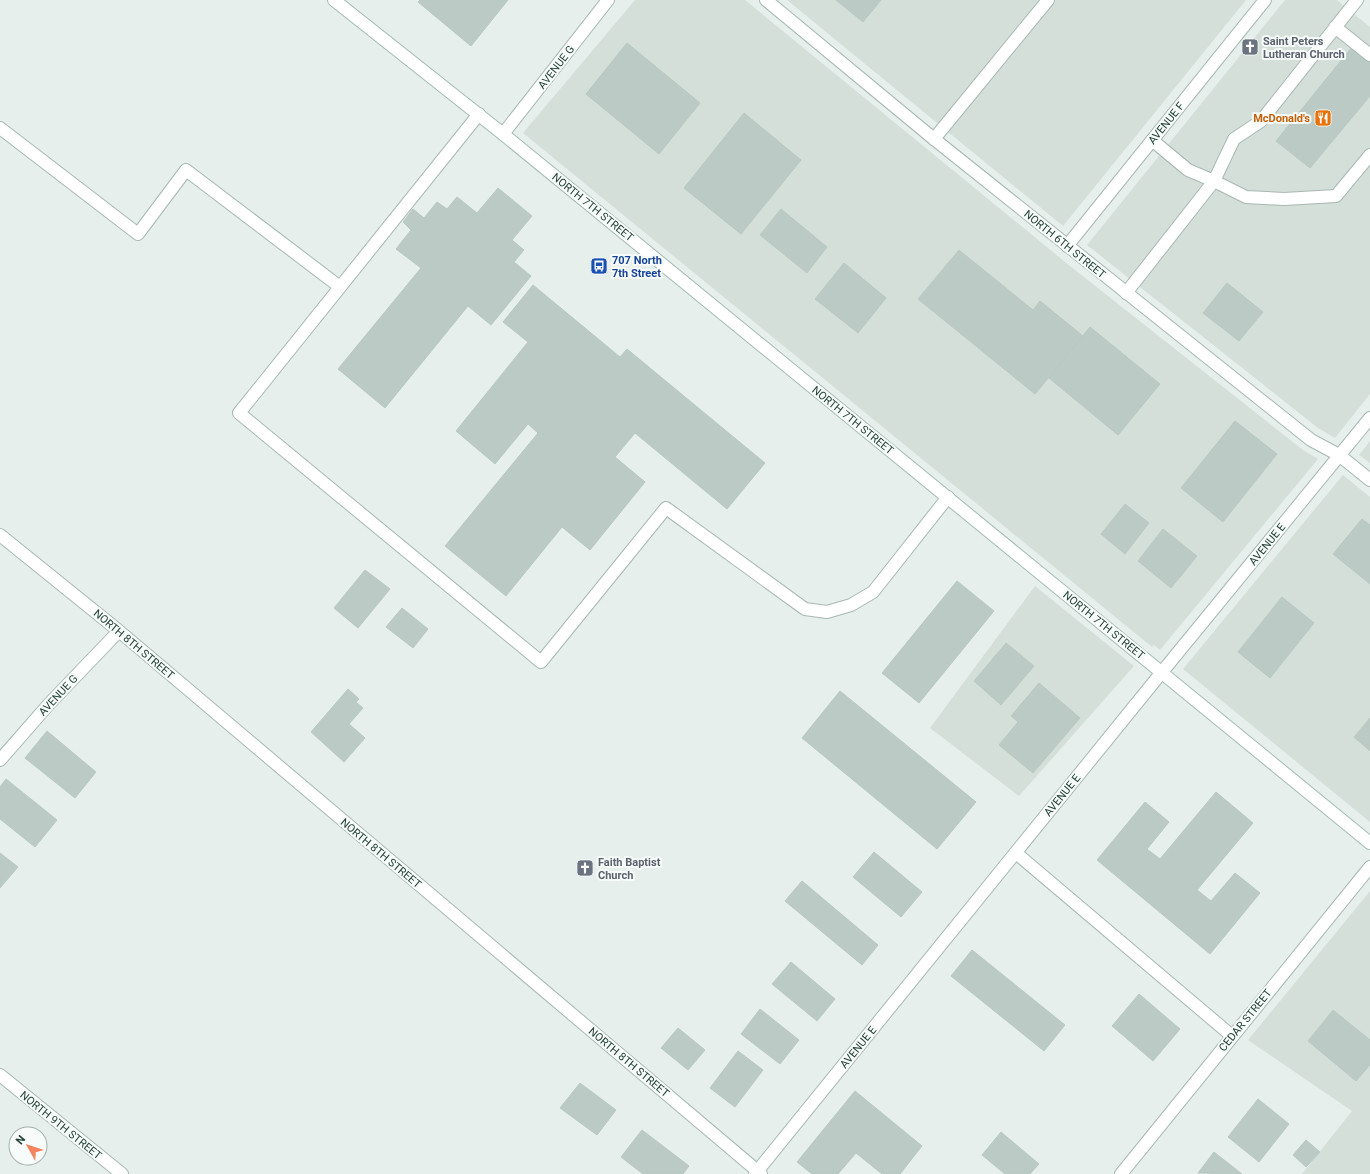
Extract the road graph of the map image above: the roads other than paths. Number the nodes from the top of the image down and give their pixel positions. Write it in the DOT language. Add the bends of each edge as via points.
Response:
graph roads {
  1 [pos="334,0"];
  2 [pos="608,0"];
  3 [pos="766,0"];
  4 [pos="1048,0"];
  5 [pos="1265,0"];
  6 [pos="1357,0"];
  7 [pos="1336,28"];
  8 [pos="1370,55"];
  9 [pos="479,114"];
  10 [pos="0,128"];
  11 [pos="503,134"];
  12 [pos="934,139"];
  13 [pos="1152,140"];
  14 [pos="1370,155"];
  15 [pos="1214,181"];
  16 [pos="1066,246"];
  17 [pos="340,287"];
  18 [pos="1126,293"];
  19 [pos="1370,418"];
  20 [pos="1339,456"];
  21 [pos="1370,480"];
  22 [pos="948,497"];
  23 [pos="0,535"];
  24 [pos="118,631"];
  25 [pos="1162,672"];
  26 [pos="0,760"];
  27 [pos="1370,843"];
  28 [pos="1016,853"];
  29 [pos="1370,867"];
  30 [pos="1232,1036"];
  31 [pos="0,1075"];
  32 [pos="758,1173"];
  33 [pos="122,1174"];
  34 [pos="1121,1174"];
  1 -- 9 [label="street, NORTH 7TH STREET"];
  2 -- 11 [label="street, AVENUE G"];
  3 -- 12 [label="street, NORTH 6TH STREET"];
  4 -- 12 [label="street"];
  5 -- 13 [label="street, AVENUE F"];
  6 -- 7 [label="street"];
  7 -- 8 [label="street"];
  7 -- 15 [label="street" via="1261,120 1234,139"];
  9 -- 11 [label="street, NORTH 7TH STREET"];
  9 -- 17 [label="street"];
  10 -- 17 [label="street" via="138,234 186,170"];
  11 -- 22 [label="street, NORTH 7TH STREET"];
  12 -- 16 [label="street, NORTH 6TH STREET"];
  13 -- 15 [label="street" via="1188,170"];
  13 -- 16 [label="street, AVENUE F"];
  14 -- 15 [label="street" via="1336,196 1284,199 1246,197"];
  15 -- 18 [label="street"];
  16 -- 18 [label="street, NORTH 6TH STREET"];
  17 -- 22 [label="street" via="239,413 541,662 666,508 805,609 827,612 851,605 873,592"];
  18 -- 20 [label="street, NORTH 6TH STREET" via="1311,440"];
  19 -- 20 [label="street, AVENUE E"];
  20 -- 21 [label="street, NORTH 6TH STREET"];
  20 -- 25 [label="street, AVENUE E"];
  22 -- 25 [label="street, NORTH 7TH STREET"];
  23 -- 24 [label="street, NORTH 8TH STREET"];
  24 -- 26 [label="street, AVENUE G"];
  24 -- 32 [label="street, NORTH 8TH STREET"];
  25 -- 27 [label="street, NORTH 7TH STREET"];
  25 -- 28 [label="street, AVENUE E"];
  28 -- 30 [label="street"];
  28 -- 32 [label="street, AVENUE E"];
  29 -- 30 [label="street, CEDAR STREET"];
  30 -- 34 [label="street, CEDAR STREET"];
  31 -- 33 [label="street, NORTH 9TH STREET"];
}
